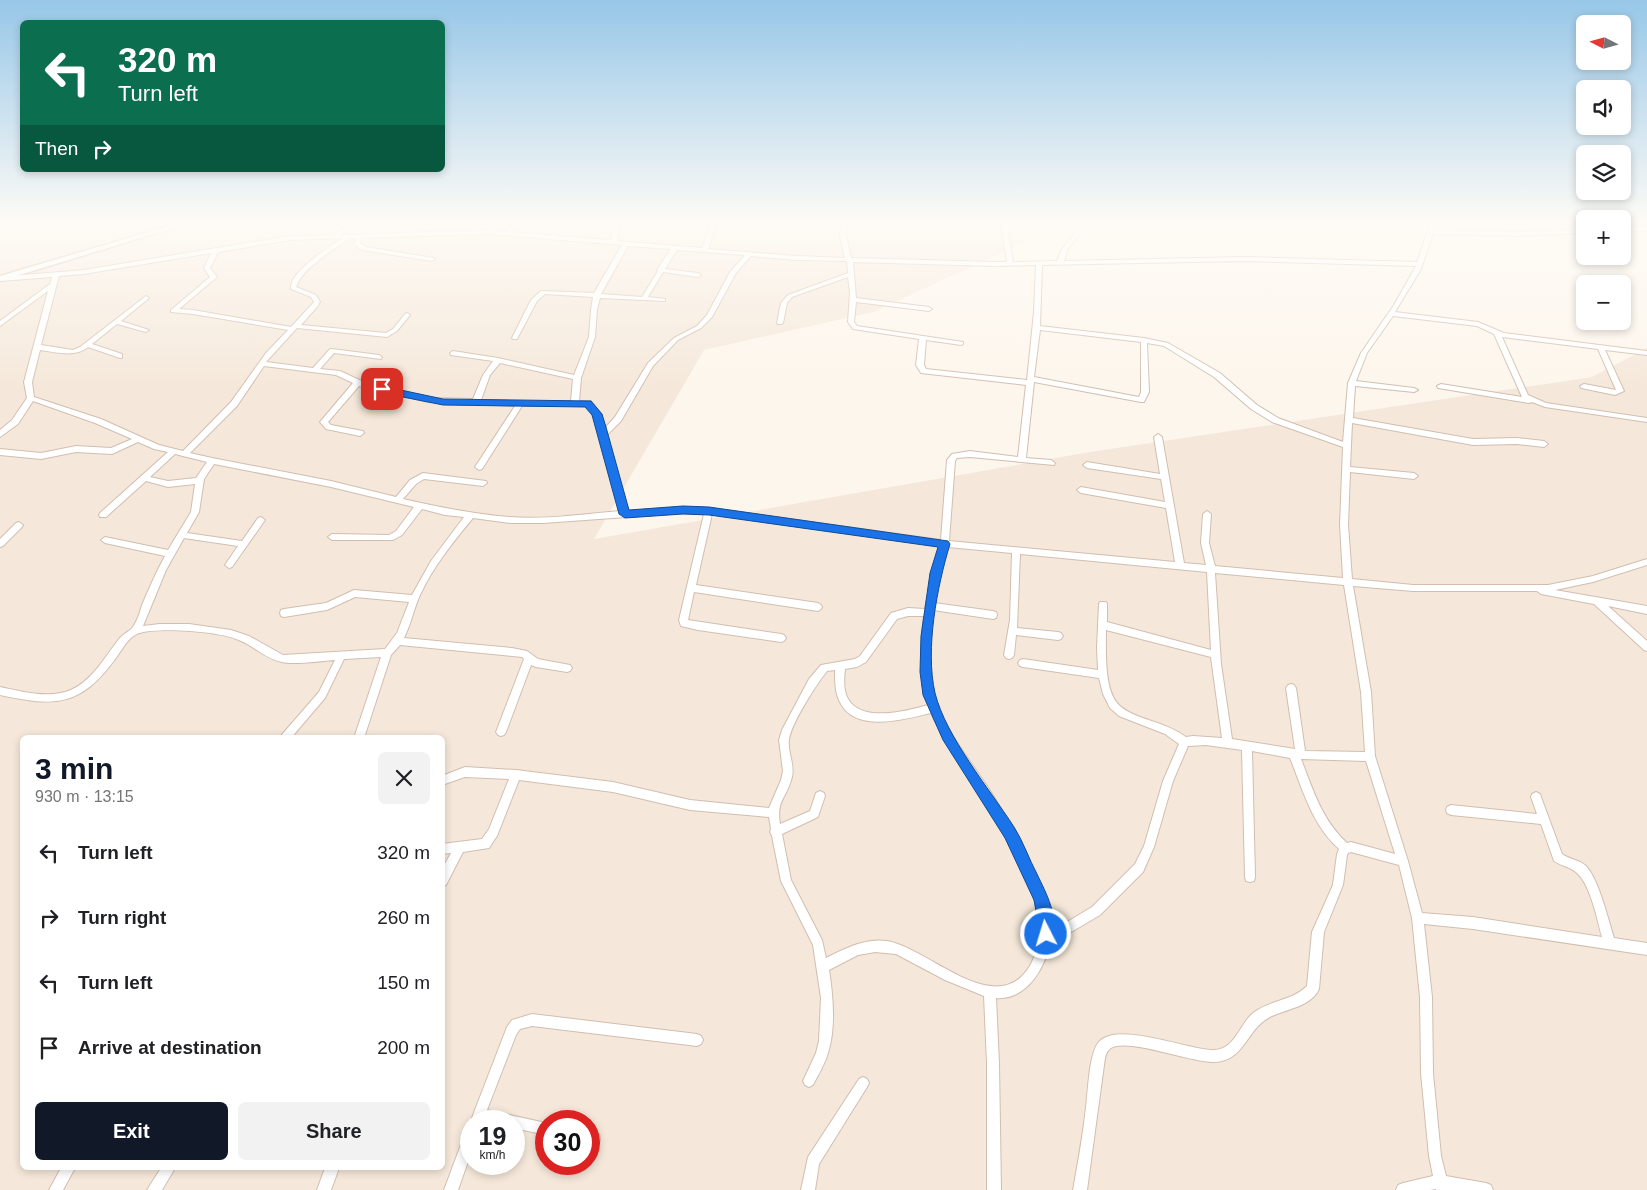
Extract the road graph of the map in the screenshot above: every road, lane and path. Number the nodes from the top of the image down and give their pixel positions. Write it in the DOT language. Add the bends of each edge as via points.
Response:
graph roads {
  1 [pos="55,280"];
  2 [pos="211,280"];
  3 [pos="296,280"];
  4 [pos="604,280"];
  5 [pos="655,280"];
  6 [pos="729,280"];
  7 [pos="836,280"];
  8 [pos="852,280"];
  9 [pos="1039,280"];
  10 [pos="1411,280"];
  11 [pos="53,285"];
  12 [pos="597,295"];
  13 [pos="645,297"];
  14 [pos="146,298"];
  15 [pos="663,300"];
  16 [pos="852,300"];
  17 [pos="929,309"];
  18 [pos="1391,314"];
  19 [pos="407,315"];
  20 [pos="117,322"];
  21 [pos="780,323"];
  22 [pos="0,324"];
  23 [pos="294,327"];
  24 [pos="1038,328"];
  25 [pos="146,330"];
  26 [pos="1498,334"];
  27 [pos="515,338"];
  28 [pos="923,338"];
  29 [pos="1144,340"];
  30 [pos="961,343"];
  31 [pos="88,345"];
  32 [pos="37,347"];
  33 [pos="1601,348"];
  34 [pos="453,353"];
  35 [pos="1647,353"];
  36 [pos="120,356"];
  37 [pos="378,357"];
  38 [pos="498,360"];
  39 [pos="262,364"];
  40 [pos="316,369"];
  41 [pos="576,378"];
  42 [pos="1030,381"];
  43 [pos="356,382"];
  44 [pos="1352,383"];
  45 [pos="1441,386"];
  46 [pos="1584,386"];
  47 [pos="1414,390"];
  48 [pos="31,398"];
  49 [pos="1529,401"];
  50 [pos="476,402"];
  51 [pos="575,402"];
  52 [pos="520,404"];
  53 [pos="1349,420"];
  54 [pos="1647,420"];
  55 [pos="360,433"];
  56 [pos="0,434"];
  57 [pos="603,434"];
  58 [pos="1158,437"];
  59 [pos="138,439"];
  60 [pos="1544,444"];
  61 [pos="1347,446"];
  62 [pos="174,451"];
  63 [pos="0,452"];
  64 [pos="184,454"];
  65 [pos="1022,460"];
  66 [pos="212,461"];
  67 [pos="1051,463"];
  68 [pos="1087,465"];
  69 [pos="478,467"];
  70 [pos="1346,469"];
  71 [pos="1414,476"];
  72 [pos="1164,477"];
  73 [pos="144,478"];
  74 [pos="199,481"];
  75 [pos="483,483"];
  76 [pos="1081,490"];
  77 [pos="397,501"];
  78 [pos="1170,506"];
  79 [pos="418,507"];
  80 [pos="709,511"];
  81 [pos="625,514"];
  82 [pos="1207,514"];
  83 [pos="104,515"];
  84 [pos="471,516"];
  85 [pos="261,520"];
  86 [pos="19,525"];
  87 [pos="182,534"];
  88 [pos="332,537"];
  89 [pos="105,540"];
  90 [pos="0,544"];
  91 [pos="244,544"];
  92 [pos="945,544"];
  93 [pos="1016,552"];
  94 [pos="170,554"];
  95 [pos="1647,562"];
  96 [pos="228,565"];
  97 [pos="1180,566"];
  98 [pos="1211,569"];
  99 [pos="1348,582"];
  100 [pos="690,588"];
  101 [pos="1531,589"];
  102 [pos="415,599"];
  103 [pos="1596,601"];
  104 [pos="1103,604"];
  105 [pos="818,607"];
  106 [pos="930,610"];
  107 [pos="1647,610"];
  108 [pos="284,613"];
  109 [pos="993,616"];
  110 [pos="1102,625"];
  111 [pos="136,631"];
  112 [pos="1013,631"];
  113 [pos="1058,636"];
  114 [pos="782,638"];
  115 [pos="398,641"];
  116 [pos="1647,647"];
  117 [pos="388,653"];
  118 [pos="1216,655"];
  119 [pos="1010,656"];
  120 [pos="341,657"];
  121 [pos="529,659"];
  122 [pos="1023,663"];
  123 [pos="840,666"];
  124 [pos="567,668"];
  125 [pos="1104,675"];
  126 [pos="1291,688"];
  127 [pos="0,691"];
  128 [pos="934,708"];
  129 [pos="501,732"];
  130 [pos="287,735"];
  131 [pos="360,735"];
  132 [pos="1185,742"];
  133 [pos="1228,744"];
  134 [pos="1247,747"];
  135 [pos="1298,754"];
  136 [pos="1370,756"];
  137 [pos="516,775"];
  138 [pos="445,780"];
  139 [pos="820,796"];
  140 [pos="1536,797"];
  141 [pos="1451,810"];
  142 [pos="773,813"];
  143 [pos="1545,820"];
  144 [pos="775,832"];
  145 [pos="460,847"];
  146 [pos="1345,848"];
  147 [pos="445,850"];
  148 [pos="1403,861"];
  149 [pos="445,875"];
  150 [pos="1250,877"];
  151 [pos="1418,918"];
  152 [pos="1046,934"];
  153 [pos="1610,943"];
  154 [pos="1647,948"];
  155 [pos="822,967"];
  156 [pos="990,992"];
  157 [pos="697,1040"];
  158 [pos="809,1081"];
  159 [pos="863,1083"];
  160 [pos="481,1110"];
  161 [pos="460,1166"];
  162 [pos="67,1170"];
  163 [pos="167,1170"];
  164 [pos="331,1170"];
  165 [pos="1442,1185"];
  166 [pos="56,1190"];
  167 [pos="154,1190"];
  168 [pos="324,1190"];
  169 [pos="451,1190"];
  170 [pos="808,1190"];
  171 [pos="994,1190"];
  172 [pos="1080,1190"];
  173 [pos="1403,1190"];
  174 [pos="1486,1190"];
  1 -- 11 [label="street"];
  2 -- 23 [label="street" via="173,311"];
  3 -- 23 [label="street" via="293,288 314,296 317,302"];
  4 -- 12 [label="street"];
  5 -- 13 [label="street"];
  6 -- 57 [label="street" via="710,316 699,327 676,339 650,364 621,414"];
  7 -- 21 [label="street" via="790,296 784,303"];
  8 -- 16 [label="street"];
  9 -- 24 [label="street"];
  10 -- 18 [label="street"];
  11 -- 22 [label="street"];
  11 -- 32 [label="street"];
  12 -- 13 [label="street"];
  12 -- 27 [label="street" via="555,291 539,293"];
  12 -- 41 [label="street" via="592,337"];
  13 -- 15 [label="street"];
  14 -- 20 [label="street"];
  16 -- 17 [label="street"];
  16 -- 28 [label="street" via="850,322 858,330"];
  18 -- 26 [label="street" via="1478,324"];
  18 -- 44 [label="street" via="1364,353"];
  19 -- 23 [label="street" via="387,335"];
  20 -- 25 [label="street"];
  20 -- 31 [label="street"];
  23 -- 39 [label="street"];
  24 -- 29 [label="street"];
  24 -- 42 [label="street"];
  26 -- 33 [label="street"];
  26 -- 49 [label="street"];
  28 -- 30 [label="street"];
  28 -- 42 [label="street" via="920,365 923,371"];
  29 -- 42 [label="street" via="1145,392 1142,400"];
  29 -- 61 [label="street" via="1166,344 1204,366 1275,420"];
  31 -- 32 [label="street" via="73,352"];
  31 -- 36 [label="street"];
  32 -- 48 [label="street" via="28,382"];
  33 -- 35 [label="street"];
  33 -- 46 [label="street" via="1620,391 1615,393"];
  34 -- 38 [label="street"];
  37 -- 40 [label="street" via="332,351"];
  38 -- 41 [label="street"];
  38 -- 50 [label="street" via="481,386"];
  39 -- 40 [label="street"];
  39 -- 64 [label="street" via="234,404"];
  40 -- 43 [label="street" via="337,372"];
  41 -- 51 [label="street"];
  42 -- 65 [label="street"];
  43 -- 50 [label="street" via="428,400"];
  43 -- 55 [label="street" via="324,422 329,427"];
  44 -- 47 [label="street"];
  44 -- 53 [label="street"];
  45 -- 49 [label="street"];
  48 -- 56 [label="street" via="15,422"];
  48 -- 59 [label="street"];
  49 -- 54 [label="street"];
  50 -- 52 [label="street"];
  51 -- 52 [label="street"];
  51 -- 57 [label="street" via="591,405"];
  52 -- 69 [label="street"];
  53 -- 60 [label="street" via="1481,443 1517,441"];
  53 -- 61 [label="street"];
  57 -- 81 [label="street"];
  58 -- 72 [label="street"];
  59 -- 62 [label="street"];
  59 -- 63 [label="street" via="112,451 76,449 41,456"];
  61 -- 70 [label="street"];
  62 -- 64 [label="street"];
  62 -- 73 [label="street"];
  64 -- 66 [label="street"];
  65 -- 67 [label="street"];
  65 -- 92 [label="street" via="970,454 955,456 951,460"];
  66 -- 74 [label="street"];
  66 -- 77 [label="street" via="331,484"];
  68 -- 72 [label="street"];
  70 -- 71 [label="street"];
  70 -- 99 [label="street" via="1344,525"];
  72 -- 78 [label="street"];
  73 -- 74 [label="street" via="168,484"];
  73 -- 83 [label="street"];
  74 -- 87 [label="street" via="195,512"];
  75 -- 77 [label="street" via="423,476 413,482"];
  76 -- 78 [label="street"];
  77 -- 79 [label="street"];
  78 -- 97 [label="street"];
  79 -- 84 [label="street"];
  79 -- 88 [label="street" via="399,533 390,538"];
  80 -- 81 [label="street"];
  80 -- 92 [label="street"];
  80 -- 100 [label="street"];
  81 -- 84 [label="street" via="543,520"];
  82 -- 98 [label="street" via="1205,543"];
  84 -- 102 [label="street" via="438,559"];
  85 -- 91 [label="street"];
  86 -- 90 [label="street"];
  87 -- 91 [label="street"];
  87 -- 94 [label="street"];
  89 -- 94 [label="street"];
  91 -- 96 [label="street"];
  92 -- 93 [label="street"];
  92 -- 106 [label="street"];
  93 -- 97 [label="street"];
  93 -- 112 [label="street"];
  94 -- 111 [label="street"];
  95 -- 101 [label="street" via="1593,579"];
  97 -- 98 [label="street"];
  98 -- 99 [label="street"];
  98 -- 118 [label="street"];
  99 -- 101 [label="street" via="1413,588"];
  99 -- 136 [label="street" via="1366,692"];
  100 -- 105 [label="street"];
  100 -- 114 [label="street" via="684,622"];
  101 -- 103 [label="street"];
  102 -- 108 [label="street" via="354,593 327,606"];
  102 -- 115 [label="street"];
  103 -- 107 [label="street"];
  103 -- 116 [label="street"];
  104 -- 110 [label="street"];
  106 -- 109 [label="street"];
  106 -- 123 [label="street" via="894,616 863,659"];
  106 -- 128 [label="street" via="926,672"];
  110 -- 118 [label="street"];
  110 -- 125 [label="street"];
  111 -- 120 [label="street" via="177,628 214,631 238,635 274,656"];
  111 -- 127 [label="street" via="122,642 93,680 70,697 47,699"];
  112 -- 113 [label="street"];
  112 -- 119 [label="street"];
  115 -- 117 [label="street"];
  115 -- 121 [label="street" via="512,652 524,654"];
  117 -- 120 [label="street"];
  117 -- 131 [label="street"];
  118 -- 133 [label="street"];
  120 -- 130 [label="street" via="322,696"];
  121 -- 124 [label="street" via="542,665"];
  121 -- 129 [label="street"];
  122 -- 125 [label="street"];
  123 -- 128 [label="street" via="837,684 840,693 845,704 857,714 900,717"];
  123 -- 142 [label="street" via="824,668 818,673 788,730 784,746 788,771"];
  125 -- 132 [label="street" via="1105,689 1118,711 1158,725"];
  126 -- 135 [label="street"];
  128 -- 152 [label="street" via="947,736 1010,833 1041,899"];
  132 -- 133 [label="street"];
  132 -- 152 [label="street" via="1168,781 1150,847 1139,868 1096,911 1069,927"];
  133 -- 134 [label="street"];
  134 -- 135 [label="street"];
  134 -- 150 [label="street"];
  135 -- 136 [label="street"];
  135 -- 146 [label="street" via="1321,822"];
  136 -- 148 [label="street"];
  137 -- 138 [label="street" via="465,772"];
  137 -- 142 [label="street" via="613,788 690,805"];
  137 -- 145 [label="street" via="490,839 480,846"];
  139 -- 144 [label="street" via="814,814"];
  140 -- 143 [label="street"];
  141 -- 143 [label="street"];
  142 -- 144 [label="street"];
  143 -- 153 [label="street" via="1558,857 1580,867 1588,878"];
  144 -- 155 [label="street" via="786,881 815,937"];
  145 -- 147 [label="street"];
  145 -- 149 [label="street"];
  146 -- 148 [label="street" via="1352,847"];
  146 -- 172 [label="street" via="1338,885 1318,932 1316,979 1306,996 1257,1018 1234,1049 1224,1056 1199,1055 1116,1039 1102,1048"];
  148 -- 151 [label="street"];
  151 -- 153 [label="street"];
  151 -- 165 [label="street" via="1426,997 1430,1103 1435,1156"];
  152 -- 156 [label="street" via="1043,954 1031,975 1013,989"];
  153 -- 154 [label="street"];
  155 -- 156 [label="street" via="862,948 884,946"];
  155 -- 158 [label="street" via="827,1023 822,1054"];
  156 -- 171 [label="street"];
  157 -- 160 [label="street" via="523,1020 511,1031"];
  159 -- 170 [label="street" via="812,1162"];
  161 -- 169 [label="street"];
  162 -- 166 [label="street"];
  163 -- 167 [label="street"];
  164 -- 168 [label="street"];
  165 -- 173 [label="street"];
  165 -- 174 [label="street"];
}
